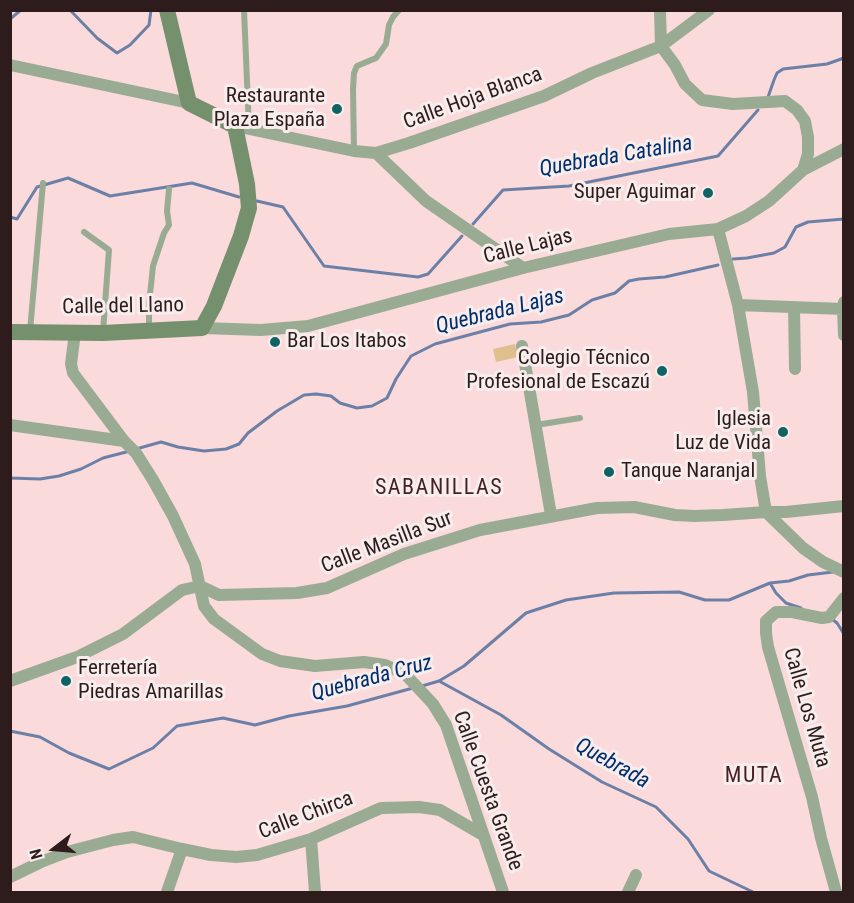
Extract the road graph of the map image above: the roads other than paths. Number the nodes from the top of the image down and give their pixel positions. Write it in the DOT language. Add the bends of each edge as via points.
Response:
graph roads {
  1 [pos="167,10"];
  2 [pos="243,10"];
  3 [pos="399,10"];
  4 [pos="660,10"];
  5 [pos="709,10"];
  6 [pos="661,46"];
  7 [pos="10,65"];
  8 [pos="189,103"];
  9 [pos="242,128"];
  10 [pos="843,149"];
  11 [pos="354,151"];
  12 [pos="376,153"];
  13 [pos="803,170"];
  14 [pos="43,183"];
  15 [pos="169,189"];
  16 [pos="718,229"];
  17 [pos="84,232"];
  18 [pos="523,267"];
  19 [pos="843,302"];
  20 [pos="738,305"];
  21 [pos="794,307"];
  22 [pos="843,309"];
  23 [pos="202,328"];
  24 [pos="149,330"];
  25 [pos="30,331"];
  26 [pos="10,332"];
  27 [pos="75,332"];
  28 [pos="103,333"];
  29 [pos="843,334"];
  30 [pos="522,346"];
  31 [pos="795,369"];
  32 [pos="580,418"];
  33 [pos="10,425"];
  34 [pos="535,426"];
  35 [pos="124,441"];
  36 [pos="843,506"];
  37 [pos="766,512"];
  38 [pos="551,515"];
  39 [pos="839,570"];
  40 [pos="200,586"];
  41 [pos="843,598"];
  42 [pos="10,681"];
  43 [pos="483,835"];
  44 [pos="311,839"];
  45 [pos="182,849"];
  46 [pos="636,875"];
  47 [pos="10,877"];
  48 [pos="166,892"];
  49 [pos="315,892"];
  50 [pos="503,892"];
  51 [pos="628,892"];
  52 [pos="836,892"];
  1 -- 8 [label="main road"];
  2 -- 9 [label="lane"];
  3 -- 11 [label="lane" via="376,58 357,66 354,73"];
  4 -- 6 [label="street"];
  5 -- 6 [label="street, Calle Hoja Blanca"];
  6 -- 12 [label="street, Calle Hoja Blanca" via="544,96"];
  6 -- 13 [label="street" via="685,84 702,100 733,104 785,101 797,110 805,121 808,137"];
  7 -- 8 [label="street"];
  8 -- 9 [label="main road"];
  9 -- 11 [label="street, Calle Hoja Blanca"];
  9 -- 23 [label="main road, Calle del Llano" via="249,207 226,276"];
  10 -- 13 [label="street, Calle Lajas"];
  11 -- 12 [label="street, Calle Hoja Blanca"];
  12 -- 18 [label="street" via="426,201"];
  13 -- 16 [label="street, Calle Lajas" via="769,201"];
  14 -- 25 [label="lane"];
  15 -- 24 [label="lane" via="169,225 153,266"];
  16 -- 18 [label="street, Calle Lajas" via="669,234"];
  16 -- 20 [label="street"];
  17 -- 28 [label="lane" via="109,250"];
  18 -- 23 [label="street, Calle Lajas" via="308,326 261,330"];
  19 -- 22 [label="street"];
  20 -- 21 [label="street"];
  20 -- 37 [label="street" via="753,392"];
  21 -- 22 [label="street"];
  21 -- 31 [label="street"];
  22 -- 29 [label="street"];
  23 -- 24 [label="main road, Calle del Llano"];
  24 -- 28 [label="main road, Calle del Llano"];
  25 -- 26 [label="main road, Calle del Llano"];
  25 -- 27 [label="main road, Calle del Llano"];
  27 -- 28 [label="main road, Calle del Llano"];
  27 -- 35 [label="street, Calle Cuesta Grande" via="73,373"];
  30 -- 34 [label="street"];
  32 -- 34 [label="lane"];
  33 -- 35 [label="street"];
  34 -- 38 [label="street"];
  35 -- 40 [label="street, Calle Cuesta Grande" via="136,453 173,516 195,564"];
  36 -- 37 [label="street, Calle Masilla Sur"];
  37 -- 38 [label="street, Calle Masilla Sur" via="694,516 634,507"];
  37 -- 39 [label="street" via="803,548"];
  38 -- 40 [label="street, Calle Masilla Sur" via="480,530 404,554 327,588 297,594 219,595"];
  40 -- 42 [label="street" via="182,590 107,642"];
  40 -- 43 [label="street, Calle Cuesta Grande" via="204,606 214,619 262,654 315,666 364,662 385,665 405,674 433,704 446,725"];
  41 -- 52 [label="street, Calle Los Muta" via="830,615 822,618 776,612 766,621 768,647"];
  43 -- 44 [label="street, Calle Chirca" via="440,810 419,807 381,808"];
  43 -- 50 [label="street, Calle Cuesta Grande"];
  44 -- 45 [label="street, Calle Chirca" via="236,857"];
  44 -- 49 [label="street"];
  45 -- 47 [label="street, Calle Chirca" via="133,837 112,840 67,852"];
  45 -- 48 [label="street"];
  46 -- 51 [label="street"];
}
